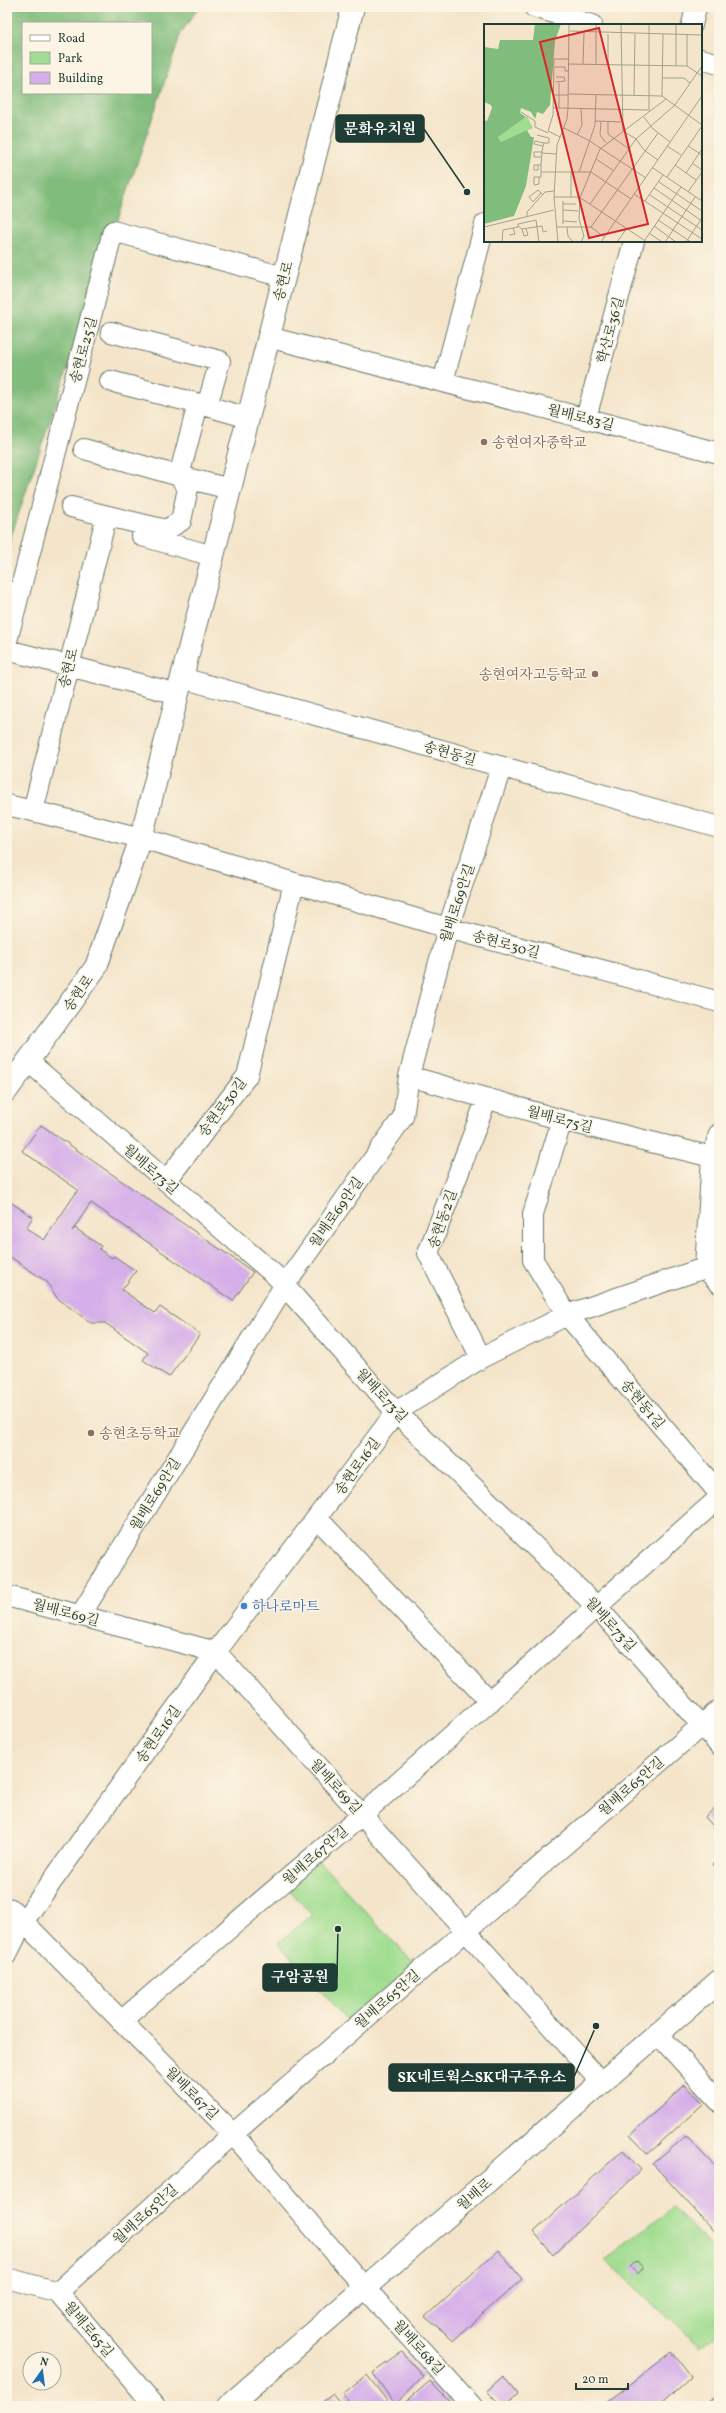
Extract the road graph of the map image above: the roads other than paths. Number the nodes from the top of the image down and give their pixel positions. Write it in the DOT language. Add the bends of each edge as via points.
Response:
graph roads {
  1 [pos="353,7"];
  2 [pos="696,7"];
  3 [pos="538,14"];
  4 [pos="587,24"];
  5 [pos="692,24"];
  6 [pos="702,59"];
  7 [pos="719,64"];
  8 [pos="484,228"];
  9 [pos="634,242"];
  10 [pos="284,277"];
  11 [pos="110,332"];
  12 [pos="268,337"];
  13 [pos="110,381"];
  14 [pos="443,382"];
  15 [pos="202,405"];
  16 [pos="248,418"];
  17 [pos="586,418"];
  18 [pos="84,449"];
  19 [pos="719,453"];
  20 [pos="179,476"];
  21 [pos="230,490"];
  22 [pos="71,507"];
  23 [pos="42,509"];
  24 [pos="104,526"];
  25 [pos="213,556"];
  26 [pos="7,641"];
  27 [pos="7,650"];
  28 [pos="69,666"];
  29 [pos="180,686"];
  30 [pos="501,768"];
  31 [pos="7,805"];
  32 [pos="33,811"];
  33 [pos="719,827"];
  34 [pos="141,838"];
  35 [pos="294,883"];
  36 [pos="448,928"];
  37 [pos="719,1002"];
  38 [pos="29,1062"];
  39 [pos="410,1076"];
  40 [pos="7,1090"];
  41 [pos="487,1098"];
  42 [pos="562,1120"];
  43 [pos="719,1134"];
  44 [pos="712,1157"];
  45 [pos="166,1181"];
  46 [pos="712,1266"];
  47 [pos="719,1283"];
  48 [pos="284,1286"];
  49 [pos="567,1315"];
  50 [pos="481,1358"];
  51 [pos="396,1412"];
  52 [pos="719,1493"];
  53 [pos="719,1498"];
  54 [pos="318,1519"];
  55 [pos="7,1596"];
  56 [pos="597,1607"];
  57 [pos="80,1616"];
  58 [pos="216,1652"];
  59 [pos="490,1702"];
  60 [pos="719,1710"];
  61 [pos="701,1725"];
  62 [pos="719,1745"];
  63 [pos="362,1815"];
  64 [pos="7,1908"];
  65 [pos="23,1922"];
  66 [pos="465,1931"];
  67 [pos="7,1954"];
  68 [pos="719,1981"];
  69 [pos="121,2021"];
  70 [pos="656,2033"];
  71 [pos="601,2082"];
  72 [pos="719,2101"];
  73 [pos="233,2134"];
  74 [pos="7,2278"];
  75 [pos="366,2289"];
  76 [pos="58,2292"];
  77 [pos="155,2406"];
  78 [pos="228,2406"];
  79 [pos="472,2406"];
  1 -- 10 [label="main road, 송현로"];
  2 -- 5 [label="street"];
  3 -- 4 [label="street"];
  6 -- 7 [label="street"];
  8 -- 14 [label="street"];
  9 -- 17 [label="street, 학산로36길"];
  10 -- 12 [label="main road, 송현로"];
  10 -- 23 [label="street, 송현로25길" via="113,231"];
  11 -- 15 [label="street" via="220,361"];
  12 -- 14 [label="street, 월배로83길"];
  12 -- 16 [label="main road, 송현로"];
  13 -- 15 [label="street"];
  14 -- 17 [label="street, 월배로83길"];
  15 -- 16 [label="street"];
  15 -- 20 [label="street"];
  16 -- 21 [label="main road, 송현로"];
  17 -- 19 [label="street, 월배로83길"];
  18 -- 20 [label="street"];
  20 -- 21 [label="street"];
  20 -- 22 [label="street" via="188,488 181,521 166,530"];
  21 -- 25 [label="main road, 송현로"];
  23 -- 24 [label="street"];
  23 -- 26 [label="street, 송현로25길"];
  24 -- 25 [label="street"];
  24 -- 28 [label="street, 송현로"];
  25 -- 29 [label="main road, 송현로"];
  27 -- 28 [label="street, 송현동길"];
  28 -- 29 [label="street, 송현동길"];
  28 -- 32 [label="street, 송현로"];
  29 -- 30 [label="street, 송현동길"];
  29 -- 34 [label="main road, 송현로"];
  30 -- 33 [label="street, 송현동길"];
  30 -- 36 [label="street, 월배로69안길"];
  31 -- 32 [label="street"];
  32 -- 34 [label="street"];
  34 -- 35 [label="street, 송현로30길"];
  34 -- 38 [label="main road, 송현로" via="96,967"];
  35 -- 36 [label="street, 송현로30길"];
  35 -- 45 [label="street, 송현로30길" via="247,1076"];
  36 -- 37 [label="street, 송현로30길"];
  36 -- 39 [label="street, 월배로69안길"];
  38 -- 40 [label="main road, 송현로"];
  38 -- 45 [label="street, 월배로73길"];
  39 -- 41 [label="street, 월배로75길"];
  39 -- 48 [label="street, 월배로69안길" via="403,1117"];
  41 -- 42 [label="street, 월배로75길"];
  41 -- 50 [label="street, 송현동2길" via="428,1252"];
  42 -- 44 [label="street, 월배로75길"];
  42 -- 49 [label="street" via="534,1214 533,1260"];
  43 -- 44 [label="street"];
  44 -- 46 [label="street"];
  45 -- 48 [label="street, 월배로73길"];
  46 -- 47 [label="street"];
  46 -- 49 [label="street"];
  48 -- 51 [label="street, 월배로73길"];
  48 -- 57 [label="street, 월배로69안길"];
  49 -- 50 [label="street"];
  49 -- 52 [label="street, 송현동1길"];
  50 -- 51 [label="street"];
  51 -- 54 [label="street, 송현로16길"];
  51 -- 56 [label="street, 월배로73길"];
  53 -- 56 [label="street"];
  54 -- 58 [label="street, 송현로16길"];
  54 -- 59 [label="street"];
  55 -- 57 [label="street, 월배로69길"];
  56 -- 59 [label="street, 월배로67안길"];
  56 -- 61 [label="street, 월배로73길"];
  57 -- 58 [label="street, 월배로69길"];
  58 -- 63 [label="street, 월배로69길"];
  58 -- 65 [label="street, 송현로16길"];
  59 -- 63 [label="street, 월배로67안길"];
  60 -- 61 [label="street, 월배로65안길"];
  61 -- 62 [label="street, 월배로73길"];
  61 -- 66 [label="street, 월배로65안길"];
  63 -- 66 [label="street, 월배로69길"];
  63 -- 69 [label="street, 월배로67안길"];
  64 -- 65 [label="street, 월배로67길"];
  65 -- 67 [label="street, 송현로16길"];
  65 -- 69 [label="street, 월배로67길"];
  66 -- 71 [label="street, 월배로69길"];
  66 -- 73 [label="street, 월배로65안길"];
  68 -- 70 [label="main road, 월배로"];
  69 -- 73 [label="street, 월배로67길"];
  70 -- 71 [label="main road, 월배로"];
  70 -- 72 [label="street"];
  71 -- 75 [label="main road, 월배로"];
  73 -- 75 [label="street, 월배로67길"];
  73 -- 76 [label="street, 월배로65안길"];
  74 -- 76 [label="street, 월배로65길"];
  75 -- 78 [label="main road, 월배로"];
  75 -- 79 [label="street, 월배로68길"];
  76 -- 77 [label="street, 월배로65길"];
}
